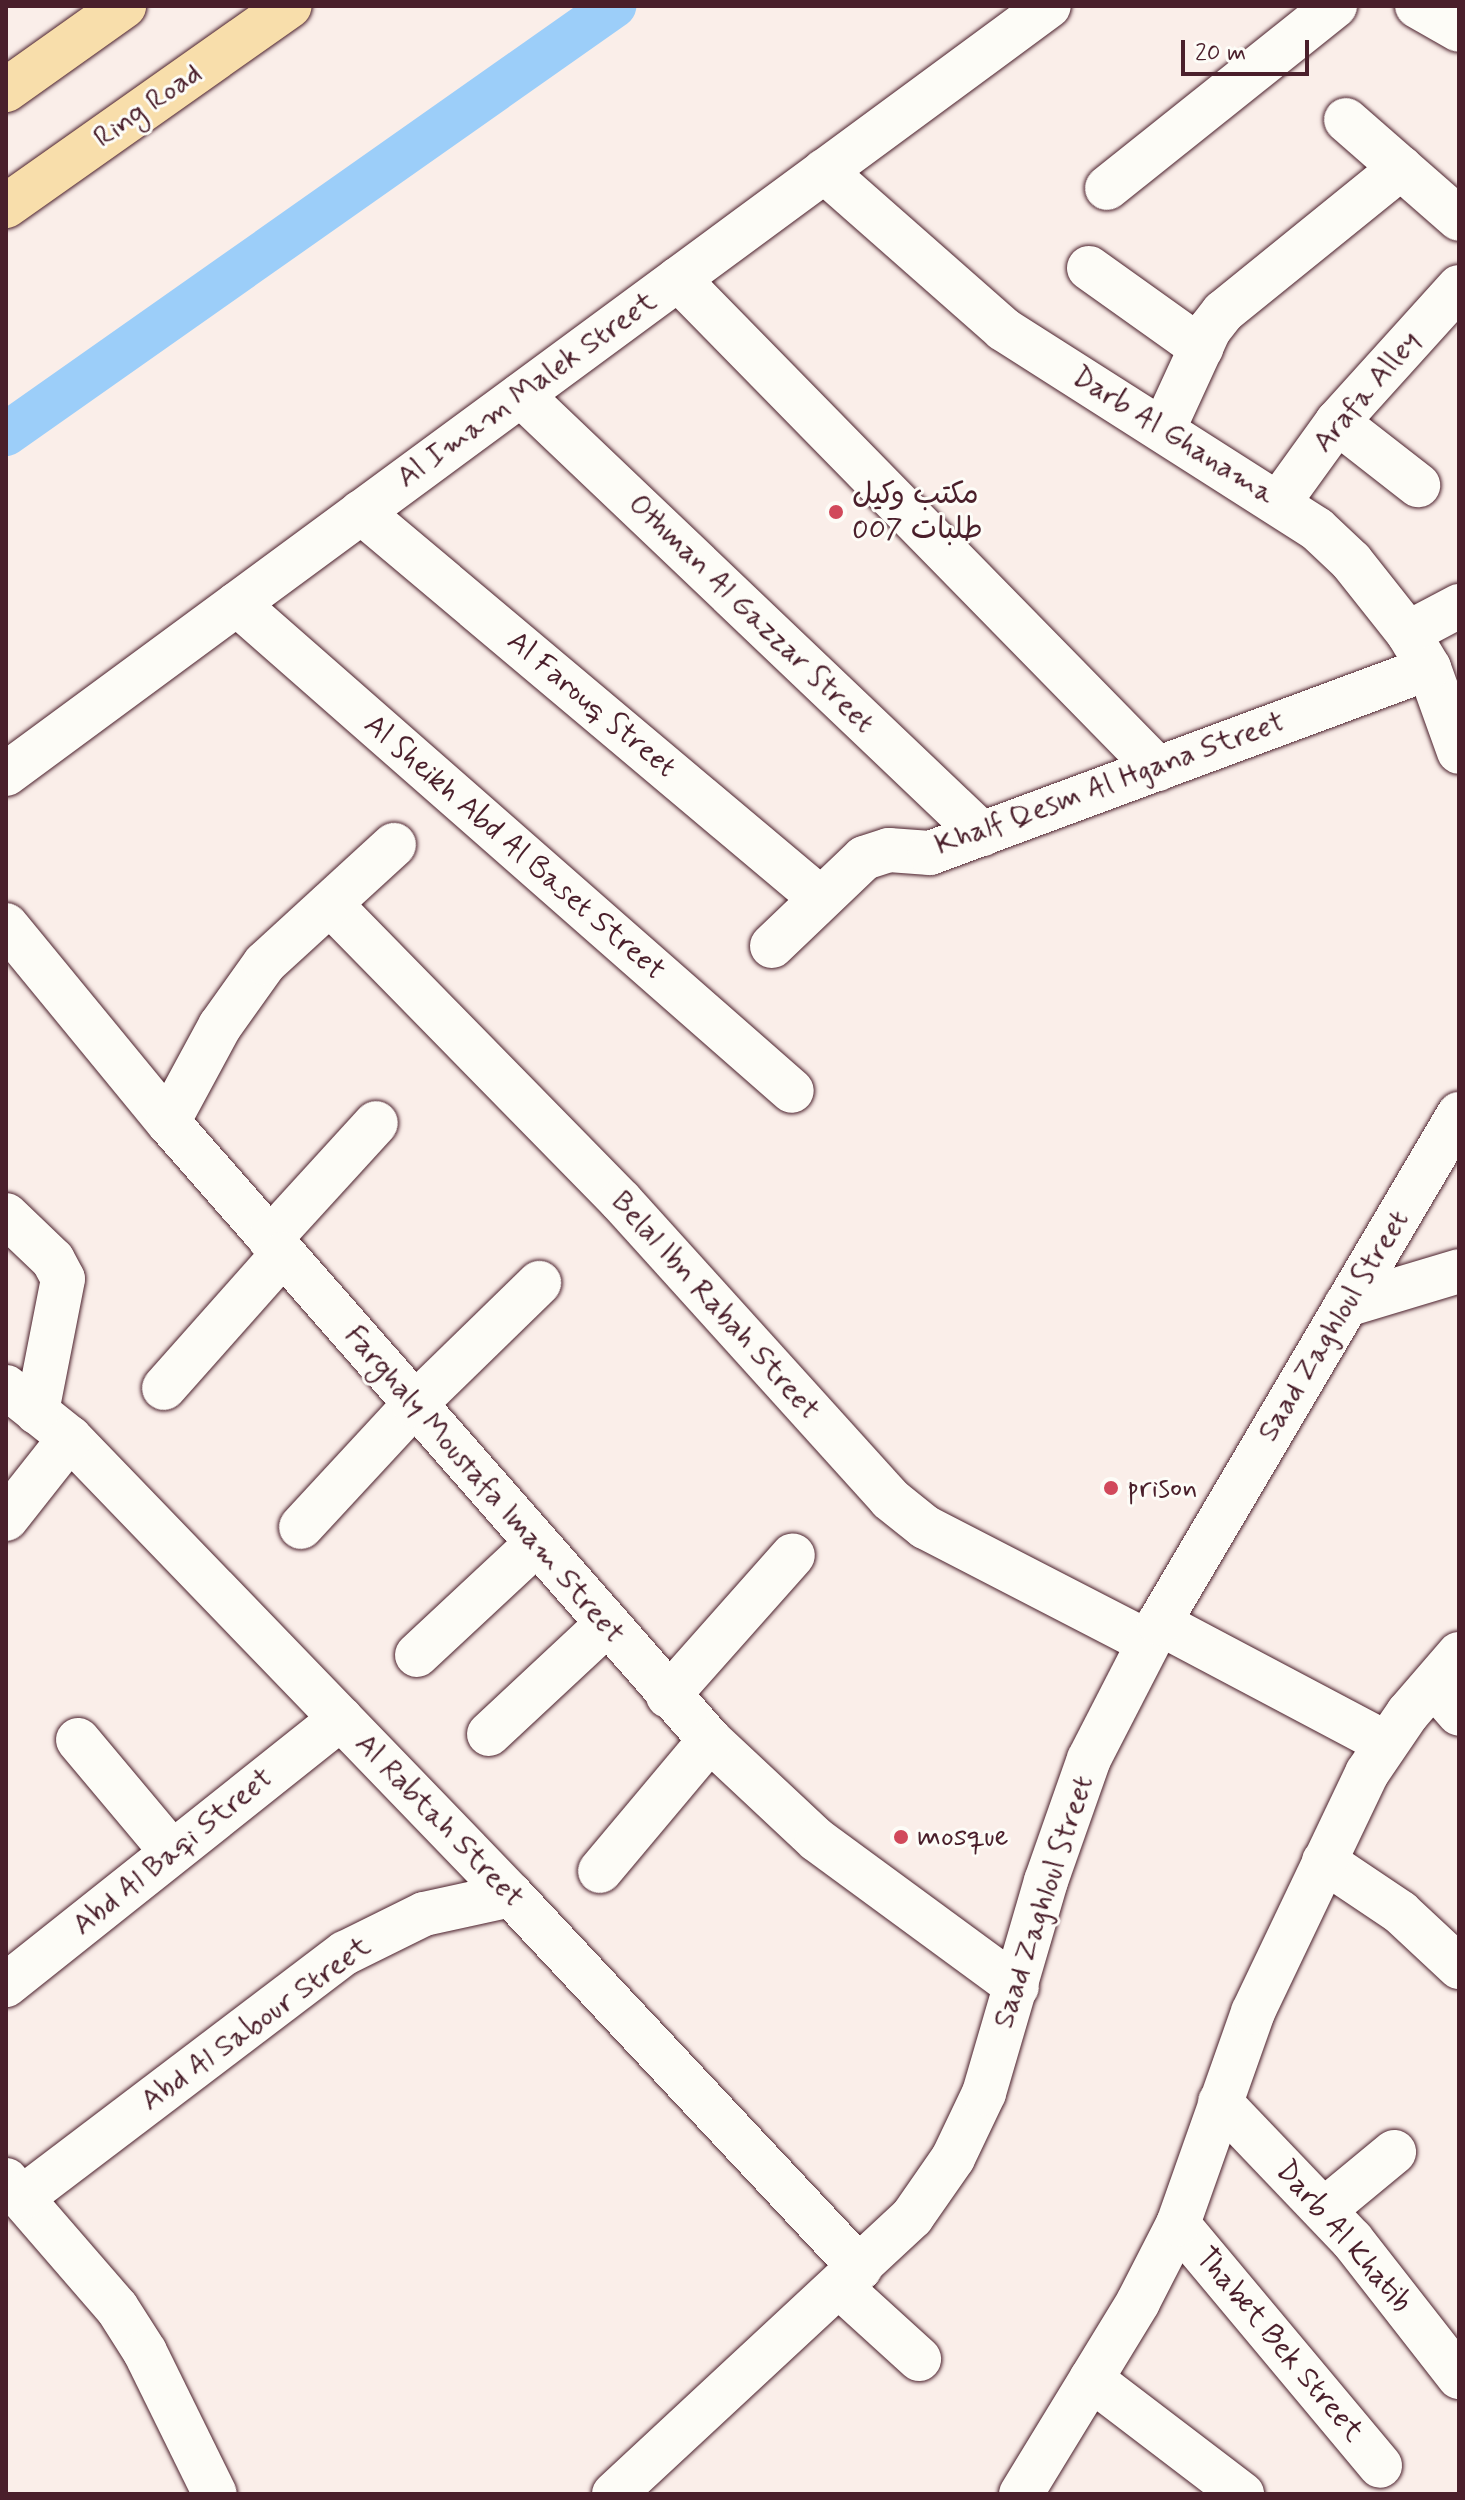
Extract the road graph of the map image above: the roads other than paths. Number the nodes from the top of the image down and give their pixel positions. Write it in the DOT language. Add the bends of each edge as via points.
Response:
graph roads {
  1 [pos="124,6"];
  2 [pos="290,6"];
  3 [pos="1049,6"];
  4 [pos="1335,6"];
  5 [pos="1417,6"];
  6 [pos="1459,30"];
  7 [pos="6,90"];
  8 [pos="1346,120"];
  9 [pos="1401,168"];
  10 [pos="824,171"];
  11 [pos="1107,188"];
  12 [pos="6,206"];
  13 [pos="1459,219"];
  14 [pos="1089,268"];
  15 [pos="678,279"];
  16 [pos="1459,287"];
  17 [pos="1201,348"];
  18 [pos="521,395"];
  19 [pos="1337,422"];
  20 [pos="1164,428"];
  21 [pos="1418,485"];
  22 [pos="1280,501"];
  23 [pos="361,512"];
  24 [pos="237,604"];
  25 [pos="1459,606"];
  26 [pos="1419,651"];
  27 [pos="1459,752"];
  28 [pos="1158,769"];
  29 [pos="6,774"];
  30 [pos="982,834"];
  31 [pos="394,845"];
  32 [pos="820,898"];
  33 [pos="330,904"];
  34 [pos="6,925"];
  35 [pos="772,946"];
  36 [pos="792,1091"];
  37 [pos="1459,1114"];
  38 [pos="168,1122"];
  39 [pos="376,1123"];
  40 [pos="6,1215"];
  41 [pos="276,1246"];
  42 [pos="1459,1271"];
  43 [pos="539,1283"];
  44 [pos="1346,1305"];
  45 [pos="164,1388"];
  46 [pos="414,1405"];
  47 [pos="38,1412"];
  48 [pos="6,1519"];
  49 [pos="301,1527"];
  50 [pos="536,1544"];
  51 [pos="793,1555"];
  52 [pos="606,1625"];
  53 [pos="1153,1633"];
  54 [pos="417,1655"];
  55 [pos="1453,1691"];
  56 [pos="668,1696"];
  57 [pos="341,1719"];
  58 [pos="489,1734"];
  59 [pos="78,1740"];
  60 [pos="710,1740"];
  61 [pos="1386,1743"];
  62 [pos="172,1852"];
  63 [pos="1324,1861"];
  64 [pos="600,1871"];
  65 [pos="511,1895"];
  66 [pos="1459,1967"];
  67 [pos="6,1985"];
  68 [pos="1017,1987"];
  69 [pos="1220,2102"];
  70 [pos="1394,2152"];
  71 [pos="14,2188"];
  72 [pos="1324,2210"];
  73 [pos="1178,2224"];
  74 [pos="850,2278"];
  75 [pos="919,2359"];
  76 [pos="1459,2377"];
  77 [pos="1091,2379"];
  78 [pos="1380,2466"];
  79 [pos="215,2494"];
  80 [pos="614,2494"];
  81 [pos="1021,2494"];
  82 [pos="1242,2494"];
  1 -- 7 [label="highway"];
  2 -- 12 [label="highway, Ring Road"];
  3 -- 10 [label="street, Al Imam Malek Street"];
  4 -- 11 [label="street"];
  5 -- 6 [label="street"];
  8 -- 9 [label="street"];
  9 -- 13 [label="street"];
  9 -- 17 [label="street" via="1240,296 1209,330"];
  10 -- 15 [label="street, Al Imam Malek Street"];
  10 -- 20 [label="street, Darb Al Ghanama" via="1003,329"];
  14 -- 17 [label="street"];
  15 -- 18 [label="street, Al Imam Malek Street"];
  15 -- 28 [label="street"];
  16 -- 19 [label="street, Arafa Alley"];
  17 -- 20 [label="street"];
  18 -- 23 [label="street, Al Imam Malek Street"];
  18 -- 30 [label="street, Othman Al Gazzar Street"];
  19 -- 21 [label="street"];
  19 -- 22 [label="street, Arafa Alley"];
  20 -- 22 [label="street, Darb Al Ghanama"];
  22 -- 26 [label="street, Darb Al Ghanama" via="1351,561"];
  23 -- 24 [label="street, Al Imam Malek Street"];
  23 -- 32 [label="street, Al Farouq Street"];
  24 -- 29 [label="street, Al Imam Malek Street"];
  24 -- 36 [label="street, Al Sheikh Abd Al Baset Street"];
  25 -- 26 [label="street, Khalf Qesm Al Hgana Street"];
  26 -- 27 [label="street, Darb Al Ghanama"];
  26 -- 28 [label="street, Khalf Qesm Al Hgana Street"];
  28 -- 30 [label="street, Khalf Qesm Al Hgana Street"];
  30 -- 32 [label="street, Khalf Qesm Al Hgana Street" via="930,853 876,853 853,866"];
  31 -- 33 [label="street"];
  32 -- 35 [label="street, Khalf Qesm Al Hgana Street"];
  33 -- 38 [label="street" via="242,992"];
  33 -- 53 [label="street, Belal Ibn Rabah Street" via="621,1201 907,1514"];
  34 -- 38 [label="street, Farghaly Moustafa Imam Street"];
  37 -- 44 [label="street, Saad Zaghloul Street"];
  38 -- 41 [label="street, Farghaly Moustafa Imam Street"];
  39 -- 41 [label="street"];
  40 -- 47 [label="street" via="53,1260 63,1279"];
  41 -- 45 [label="street"];
  41 -- 46 [label="street, Farghaly Moustafa Imam Street"];
  42 -- 44 [label="street"];
  43 -- 46 [label="street"];
  44 -- 53 [label="street, Saad Zaghloul Street"];
  46 -- 49 [label="street"];
  46 -- 50 [label="street, Farghaly Moustafa Imam Street"];
  47 -- 48 [label="street"];
  47 -- 57 [label="street, Al Rabtah Street"];
  50 -- 52 [label="street, Farghaly Moustafa Imam Street"];
  50 -- 54 [label="street"];
  51 -- 56 [label="street"];
  52 -- 56 [label="street, Farghaly Moustafa Imam Street"];
  52 -- 58 [label="street"];
  53 -- 61 [label="street, Belal Ibn Rabah Street"];
  53 -- 68 [label="street, Saad Zaghloul Street" via="1070,1808"];
  55 -- 61 [label="street"];
  56 -- 60 [label="street, Farghaly Moustafa Imam Street"];
  57 -- 62 [label="street, Abd Al Baqi Street"];
  57 -- 65 [label="street, Al Rabtah Street"];
  59 -- 62 [label="street"];
  60 -- 64 [label="street"];
  60 -- 68 [label="street, Farghaly Moustafa Imam Street" via="817,1840"];
  61 -- 63 [label="street"];
  62 -- 67 [label="street, Abd Al Baqi Street"];
  63 -- 66 [label="street" via="1400,1912"];
  63 -- 69 [label="street" via="1253,2012"];
  65 -- 71 [label="street, Abd Al Sabour Street" via="424,1914 345,1953"];
  65 -- 74 [label="street, Al Rabtah Street"];
  68 -- 74 [label="street, Saad Zaghloul Street" via="984,2093 953,2158 912,2217"];
  69 -- 72 [label="street, Darb Al Khatib"];
  69 -- 73 [label="street"];
  70 -- 72 [label="street"];
  71 -- 79 [label="street" via="86,2266 124,2319"];
  72 -- 76 [label="street, Darb Al Khatib"];
  73 -- 77 [label="street"];
  73 -- 78 [label="street, Thabet Bek Street"];
  74 -- 75 [label="street, Al Rabtah Street"];
  74 -- 80 [label="street, Saad Zaghloul Street"];
  77 -- 81 [label="street"];
  77 -- 82 [label="street"];
}
